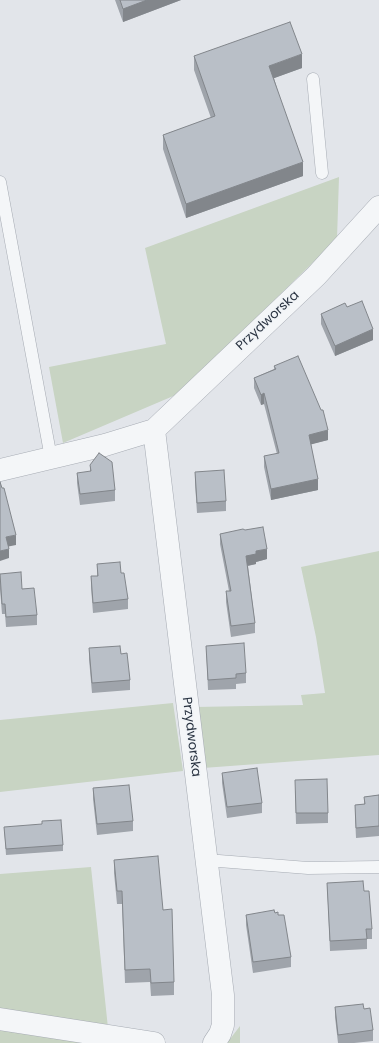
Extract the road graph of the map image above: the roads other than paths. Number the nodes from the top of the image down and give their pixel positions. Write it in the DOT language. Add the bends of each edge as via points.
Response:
graph roads {
  1 [pos="313,79"];
  2 [pos="322,173"];
  3 [pos="0,182"];
  4 [pos="379,208"];
  5 [pos="154,430"];
  6 [pos="51,458"];
  7 [pos="0,470"];
  8 [pos="206,860"];
  9 [pos="379,867"];
  10 [pos="0,1019"];
  11 [pos="154,1043"];
  12 [pos="214,1043"];
  1 -- 2 [label="lane"];
  3 -- 6 [label="lane"];
  4 -- 5 [label="street, Przydworska" via="316,276"];
  5 -- 6 [label="street, Przydworska"];
  5 -- 8 [label="street, Przydworska"];
  6 -- 7 [label="street, Przydworska"];
  8 -- 9 [label="lane" via="308,868"];
  8 -- 12 [label="street, Przydworska" via="223,995 223,1025"];
  10 -- 11 [label="street"];
}
